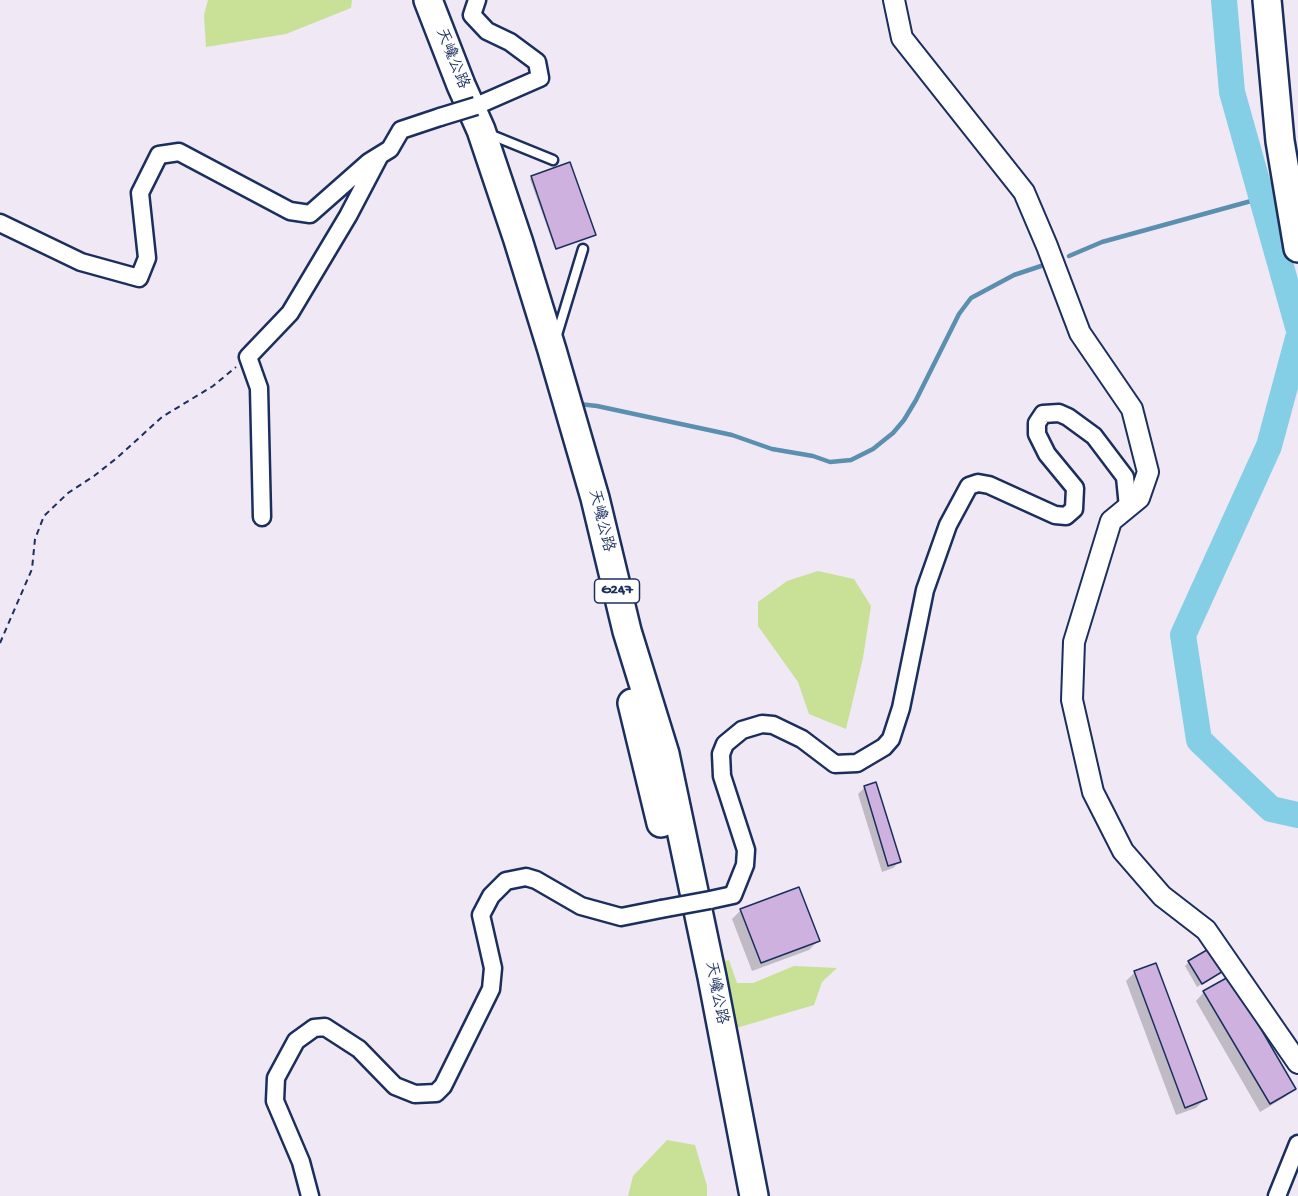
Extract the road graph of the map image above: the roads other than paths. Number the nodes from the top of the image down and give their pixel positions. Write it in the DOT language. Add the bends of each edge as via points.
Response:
graph roads {
  1 [pos="416,0"];
  2 [pos="428,0"];
  3 [pos="477,0"];
  4 [pos="894,0"];
  5 [pos="1267,0"];
  6 [pos="1280,0"];
  7 [pos="478,118"];
  8 [pos="381,154"];
  9 [pos="553,160"];
  10 [pos="1298,174"];
  11 [pos="0,223"];
  12 [pos="1298,248"];
  13 [pos="583,249"];
  14 [pos="552,350"];
  15 [pos="1128,507"];
  16 [pos="261,517"];
  17 [pos="1298,1063"];
  18 [pos="1298,1144"];
  19 [pos="310,1196"];
  20 [pos="737,1196"];
  21 [pos="754,1196"];
  22 [pos="1277,1196"];
  1 -- 20 [label="highway, 天巉公路 / G247" via="512,249 580,492 670,857"];
  2 -- 7 [label="highway, 天巉公路 / G247"];
  3 -- 7 [label="street" via="472,15 487,31 537,62 540,78"];
  4 -- 15 [label="street" via="902,38 1024,192 1080,333 1132,409 1148,472 1139,498"];
  5 -- 12 [label="highway" via="1280,141"];
  6 -- 10 [label="highway"];
  7 -- 8 [label="street, bridge" via="440,117 401,130 390,149"];
  7 -- 9 [label="lane"];
  7 -- 14 [label="highway, 天巉公路 / G247"];
  8 -- 11 [label="street" via="310,214 290,211 179,152 159,155 140,193 147,258 139,278 81,262"];
  8 -- 16 [label="street" via="290,313 248,357 259,388"];
  13 -- 14 [label="lane"];
  14 -- 21 [label="highway, 天巉公路 / G247" via="627,630 665,754"];
  15 -- 17 [label="street" via="1111,520 1074,642 1072,700 1093,792 1123,851 1162,896 1206,930"];
  15 -- 19 [label="street, bridge" via="1125,477 1094,436 1059,412 1043,414 1037,423 1037,434 1047,454 1075,488 1074,510 1066,516 1055,515 989,485 969,486 948,525 925,590 901,708 891,739 884,747 856,763 835,764 802,740 773,725 762,724 742,730 724,744 722,776 747,850 746,865 732,895 621,917 581,906 536,880 506,881 491,896 481,915 493,968 491,989 436,1094 415,1094 395,1086 359,1048 324,1027 314,1028 296,1041 276,1078 275,1101 301,1162"];
  18 -- 22 [label="street"];
}
